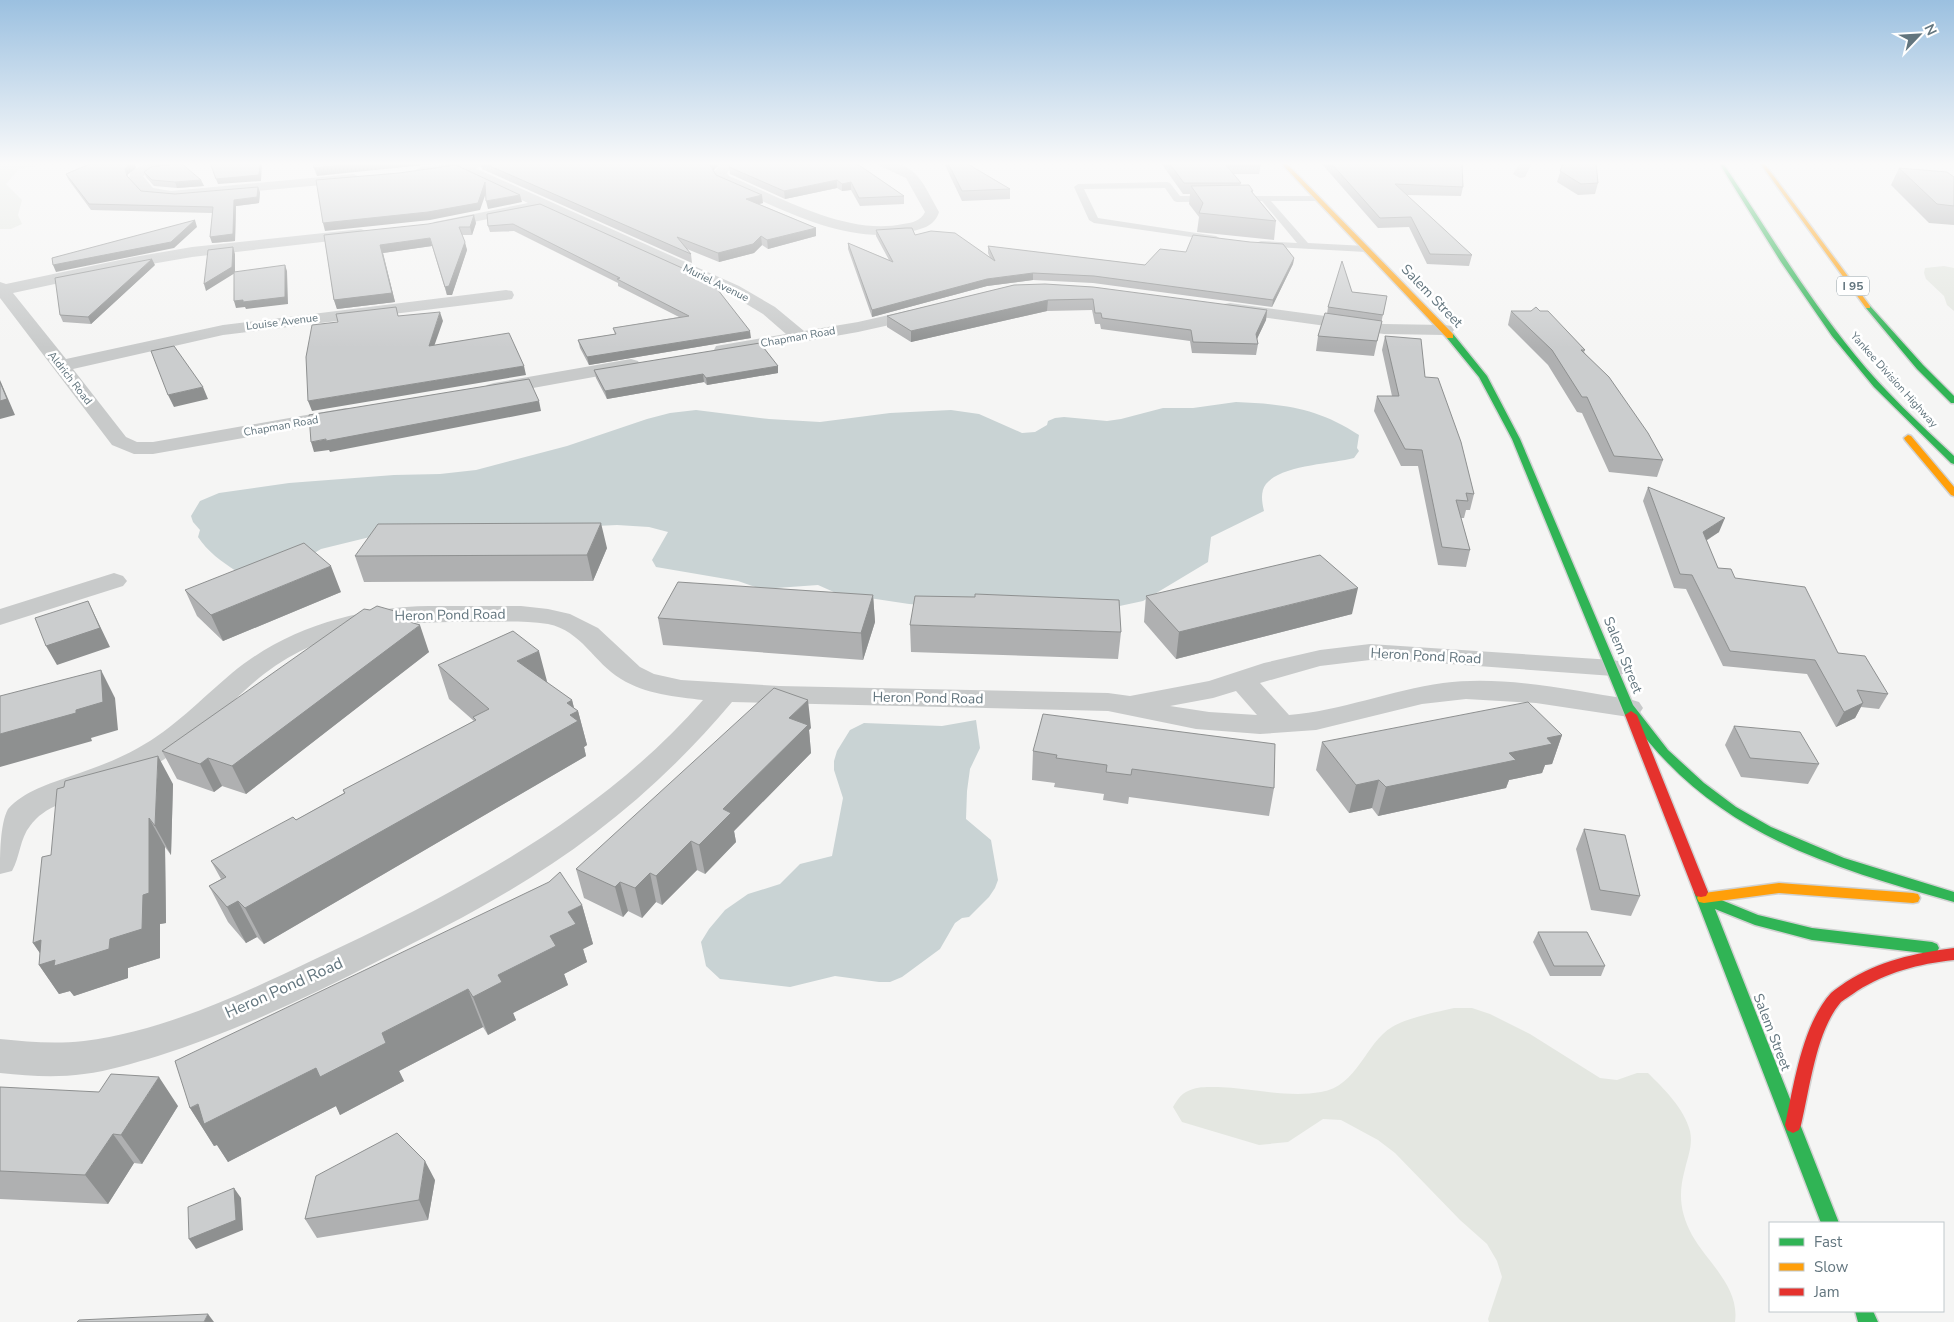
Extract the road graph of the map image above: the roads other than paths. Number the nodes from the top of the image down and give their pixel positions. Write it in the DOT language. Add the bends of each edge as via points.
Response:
graph roads {
  1 [pos="435,225"];
  2 [pos="588,225"];
  3 [pos="833,225"];
  4 [pos="917,225"];
  5 [pos="1124,225"];
  6 [pos="1286,225"];
  7 [pos="1342,225"];
  8 [pos="1760,225"];
  9 [pos="1807,225"];
  10 [pos="423,227"];
  11 [pos="379,232"];
  12 [pos="1223,240"];
  13 [pos="1250,244"];
  14 [pos="1304,246"];
  15 [pos="1366,249"];
  16 [pos="1,288"];
  17 [pos="506,295"];
  18 [pos="1217,307"];
  19 [pos="940,308"];
  20 [pos="1444,330"];
  21 [pos="800,337"];
  22 [pos="706,352"];
  23 [pos="1853,358"];
  24 [pos="646,362"];
  25 [pos="61,366"];
  26 [pos="481,391"];
  27 [pos="1954,401"];
  28 [pos="365,411"];
  29 [pos="152,448"];
  30 [pos="1954,461"];
  31 [pos="1954,493"];
  32 [pos="114,581"];
  33 [pos="0,618"];
  34 [pos="1613,668"];
  35 [pos="1242,680"];
  36 [pos="726,692"];
  37 [pos="1131,704"];
  38 [pos="1628,708"];
  39 [pos="1280,724"];
  40 [pos="0,862"];
  41 [pos="1954,897"];
  42 [pos="1703,898"];
  43 [pos="1954,902"];
  44 [pos="1954,952"];
  45 [pos="0,1056"];
  46 [pos="1793,1125"];
  47 [pos="1830,1222"];
  1 -- 10 [label="street"];
  2 -- 21 [label="street, Muriel Avenue" via="741,294 781,319"];
  3 -- 4 [label="street" via="857,231 887,231"];
  5 -- 12 [label="lane"];
  6 -- 14 [label="lane"];
  7 -- 15 [label="main road, Salem Street"];
  8 -- 23 [label="main road, Yankee Division Highway"];
  9 -- 27 [label="main road, I 95" via="1874,315"];
  11 -- 16 [label="street" via="192,252"];
  13 -- 14 [label="lane"];
  14 -- 15 [label="lane"];
  15 -- 20 [label="main road, Salem Street"];
  16 -- 25 [label="street, Aldrich Road"];
  17 -- 25 [label="street, Louise Avenue" via="223,330"];
  18 -- 20 [label="street" via="1384,329"];
  19 -- 21 [label="street, Chapman Road"];
  20 -- 34 [label="main road, Salem Street" via="1483,376 1516,439"];
  21 -- 22 [label="street, Chapman Road"];
  23 -- 30 [label="main road, Yankee Division Highway"];
  23 -- 31 [label="main road" via="1896,423"];
  24 -- 26 [label="street"];
  25 -- 29 [label="street, Aldrich Road" via="119,441 134,448"];
  28 -- 29 [label="street, Chapman Road"];
  32 -- 33 [label="street"];
  34 -- 35 [label="street, Heron Pond Road" via="1370,652 1320,658"];
  34 -- 38 [label="main road, Salem Street"];
  35 -- 37 [label="street, Heron Pond Road"];
  35 -- 39 [label="street"];
  36 -- 37 [label="street, Heron Pond Road"];
  36 -- 40 [label="street, Heron Pond Road" via="647,681 629,672 583,629 560,619 508,614 376,618 324,633 270,658 159,749 119,770 32,806 16,821"];
  36 -- 45 [label="street, Heron Pond Road" via="657,762 564,840 422,924 257,1003 168,1036 110,1053 77,1058 18,1060"];
  37 -- 39 [label="street, Heron Pond Road" via="1198,720"];
  38 -- 39 [label="street, Heron Pond Road" via="1522,694 1455,691 1419,696 1318,721"];
  38 -- 41 [label="main road" via="1671,762 1702,790 1745,820 1827,859"];
  38 -- 42 [label="main road, Salem Street"];
  42 -- 43 [label="main road" via="1779,888"];
  42 -- 44 [label="main road" via="1755,920 1812,934"];
  42 -- 46 [label="main road, Salem Street"];
  44 -- 46 [label="main road" via="1894,964 1855,984 1834,1000 1820,1026"];
  46 -- 47 [label="main road, Salem Street"];
}
